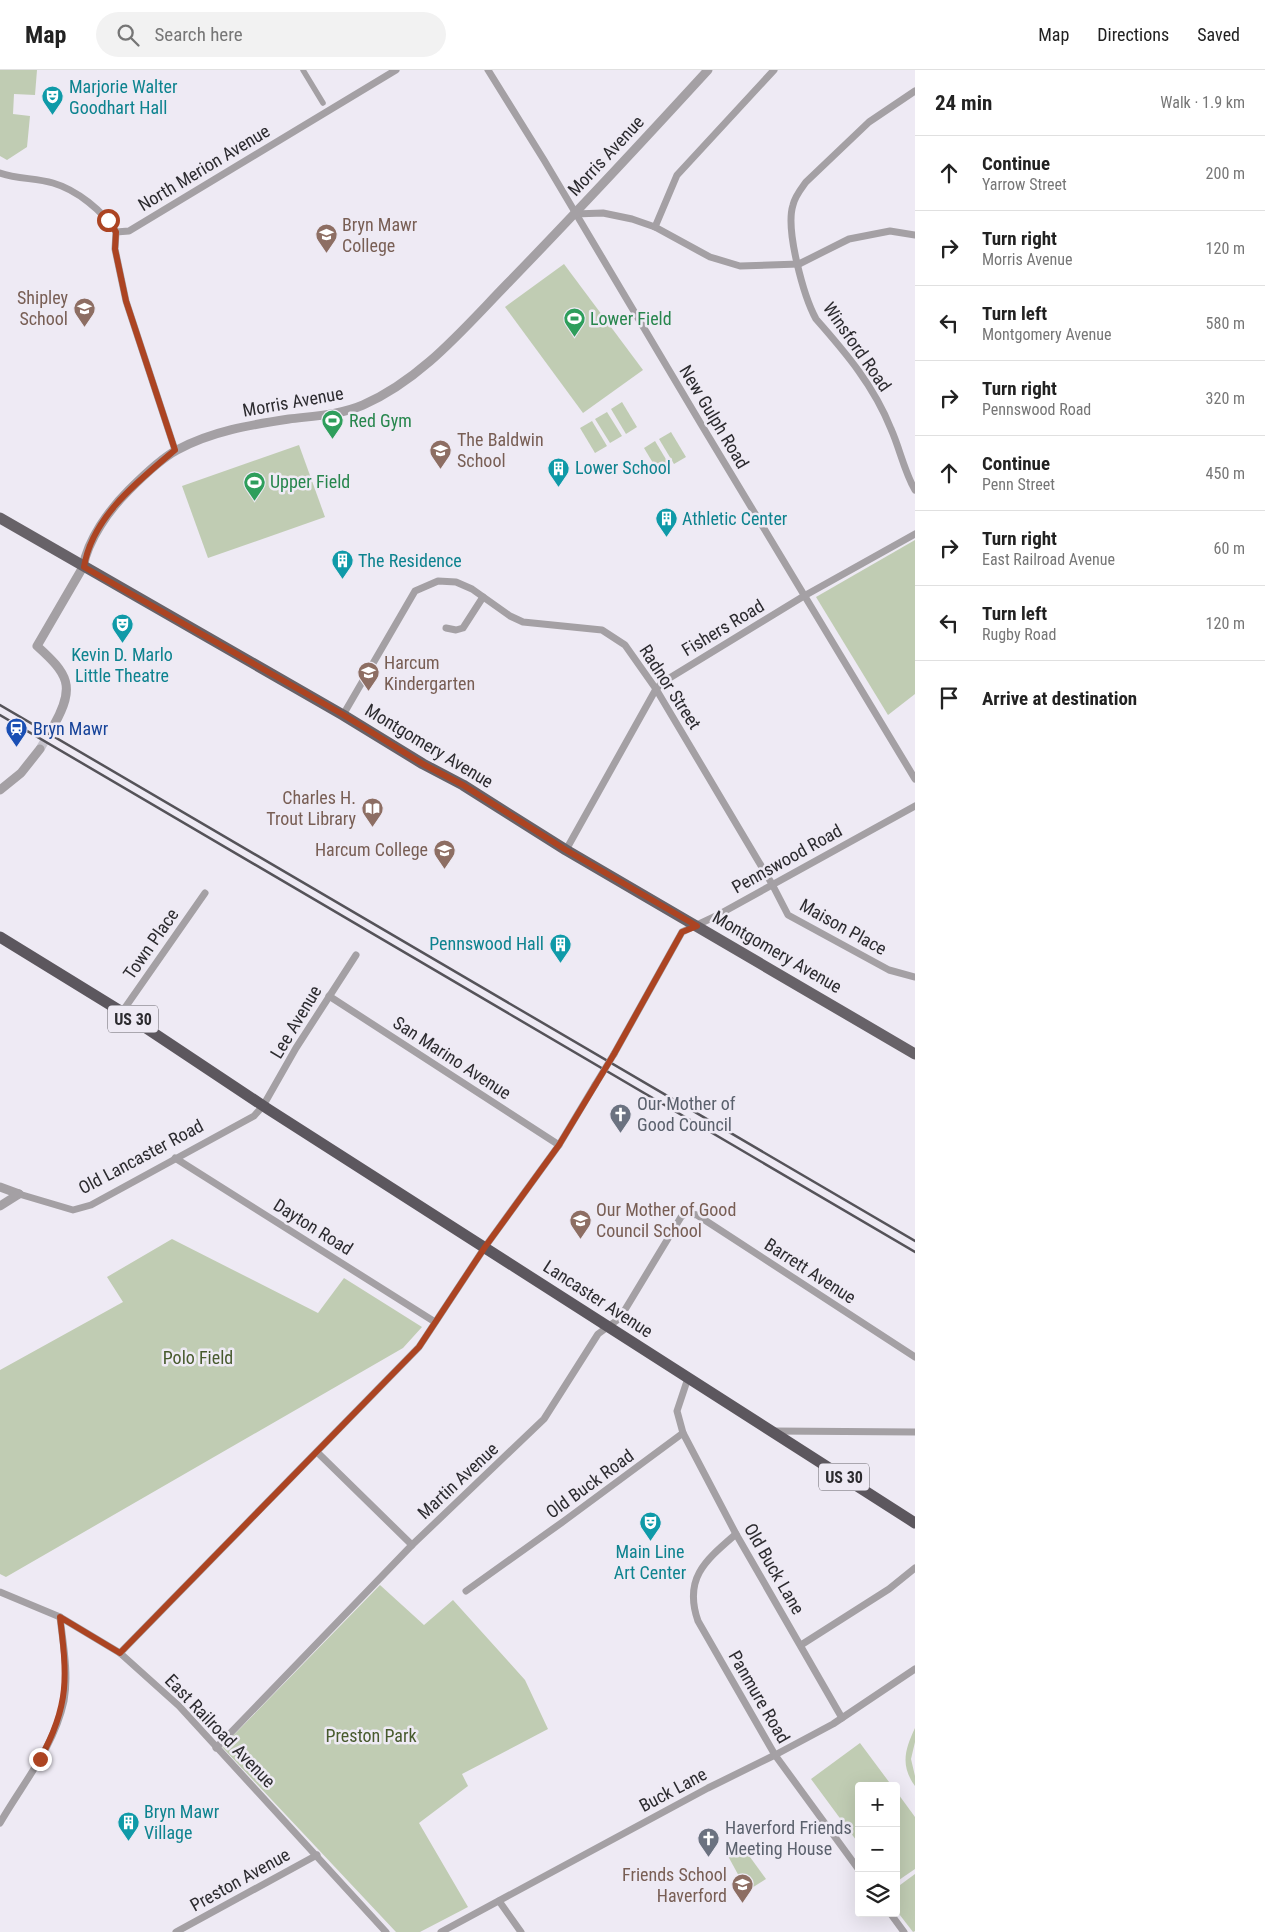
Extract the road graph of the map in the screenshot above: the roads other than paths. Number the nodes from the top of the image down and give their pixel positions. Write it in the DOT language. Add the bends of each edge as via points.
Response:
graph roads {
  1 [pos="303,70"];
  2 [pos="396,70"];
  3 [pos="488,70"];
  4 [pos="708,70"];
  5 [pos="774,70"];
  6 [pos="915,91"];
  7 [pos="323,103"];
  8 [pos="0,173"];
  9 [pos="575,214"];
  10 [pos="655,227"];
  11 [pos="116,232"];
  12 [pos="915,235"];
  13 [pos="798,264"];
  14 [pos="175,450"];
  15 [pos="915,490"];
  16 [pos="0,518"];
  17 [pos="915,534"];
  18 [pos="84,567"];
  19 [pos="804,596"];
  20 [pos="483,597"];
  21 [pos="446,628"];
  22 [pos="656,689"];
  23 [pos="342,714"];
  24 [pos="54,725"];
  25 [pos="40,749"];
  26 [pos="915,779"];
  27 [pos="4,781"];
  28 [pos="0,790"];
  29 [pos="915,806"];
  30 [pos="566,850"];
  31 [pos="772,884"];
  32 [pos="205,893"];
  33 [pos="697,926"];
  34 [pos="0,936"];
  35 [pos="356,955"];
  36 [pos="915,977"];
  37 [pos="329,996"];
  38 [pos="122,1012"];
  39 [pos="915,1054"];
  40 [pos="263,1106"];
  41 [pos="559,1145"];
  42 [pos="175,1158"];
  43 [pos="0,1186"];
  44 [pos="20,1194"];
  45 [pos="0,1206"];
  46 [pos="688,1212"];
  47 [pos="485,1247"];
  48 [pos="435,1322"];
  49 [pos="607,1326"];
  50 [pos="915,1357"];
  51 [pos="688,1378"];
  52 [pos="774,1431"];
  53 [pos="915,1432"];
  54 [pos="683,1433"];
  55 [pos="317,1452"];
  56 [pos="915,1523"];
  57 [pos="736,1534"];
  58 [pos="412,1545"];
  59 [pos="915,1568"];
  60 [pos="466,1590"];
  61 [pos="0,1592"];
  62 [pos="60,1617"];
  63 [pos="802,1645"];
  64 [pos="120,1653"];
  65 [pos="915,1669"];
  66 [pos="842,1718"];
  67 [pos="216,1748"];
  68 [pos="775,1755"];
  69 [pos="0,1823"];
  70 [pos="318,1855"];
  71 [pos="855,1865"];
  72 [pos="499,1901"];
  73 [pos="893,1917"];
  74 [pos="176,1932"];
  75 [pos="386,1932"];
  76 [pos="441,1932"];
  77 [pos="521,1932"];
  78 [pos="904,1932"];
  1 -- 7 [label="street"];
  2 -- 11 [label="street, North Merion Avenue" via="129,231"];
  3 -- 9 [label="street, New Gulph Road"];
  4 -- 9 [label="street, Morris Avenue"];
  5 -- 10 [label="street" via="676,175"];
  6 -- 13 [label="street, Winsford Road" via="869,122 798,193 792,206 790,227"];
  8 -- 11 [label="street" via="67,188 107,219"];
  9 -- 10 [label="street" via="603,213"];
  9 -- 14 [label="street, Morris Avenue" via="428,364 392,390 361,406 331,414 231,429"];
  9 -- 19 [label="street, New Gulph Road"];
  10 -- 13 [label="street" via="710,257 740,266"];
  11 -- 14 [label="street" via="115,249 126,301"];
  12 -- 13 [label="street" via="890,231 849,239"];
  13 -- 15 [label="street, Winsford Road" via="810,308 874,393 892,429"];
  14 -- 18 [label="street, Morris Avenue" via="120,499 102,523 86,555"];
  16 -- 18 [label="main road, Montgomery Avenue"];
  17 -- 19 [label="street, Fishers Road"];
  18 -- 23 [label="main road, Montgomery Avenue"];
  18 -- 24 [label="street, Morris Avenue" via="37,646 57,664 67,688 64,706"];
  19 -- 22 [label="street, Fishers Road"];
  19 -- 26 [label="street, New Gulph Road"];
  20 -- 21 [label="street" via="463,628"];
  20 -- 22 [label="street, Radnor Street" via="523,622 602,630 625,645"];
  20 -- 23 [label="street, Radnor Street" via="456,582 438,581 415,591"];
  22 -- 30 [label="street, Fishers Road"];
  22 -- 31 [label="street, Radnor Street"];
  23 -- 30 [label="main road, Montgomery Avenue"];
  25 -- 27 [label="street" via="21,773"];
  27 -- 28 [label="street"];
  29 -- 31 [label="street, Pennswood Road"];
  30 -- 33 [label="main road, Montgomery Avenue"];
  31 -- 33 [label="street, Pennswood Road"];
  31 -- 36 [label="street, Maison Place" via="788,916 889,970"];
  32 -- 38 [label="street, Town Place"];
  33 -- 39 [label="main road, Montgomery Avenue"];
  33 -- 41 [label="street, Pennswood Road, bridge" via="682,932"];
  34 -- 38 [label="highway, US 30"];
  35 -- 37 [label="street, Lee Avenue"];
  37 -- 40 [label="street, Lee Avenue"];
  37 -- 41 [label="street, San Marino Avenue"];
  38 -- 40 [label="highway, US 30"];
  40 -- 42 [label="street, Old Lancaster Road" via="254,1116"];
  40 -- 47 [label="highway, Lancaster Avenue / US 30"];
  41 -- 47 [label="street, Pennswood Road"];
  42 -- 44 [label="street, Old Lancaster Road" via="106,1198 73,1210"];
  42 -- 48 [label="street, Dayton Road"];
  43 -- 44 [label="street, Old Lancaster Road"];
  44 -- 45 [label="street"];
  46 -- 49 [label="street, Martin Avenue" via="681,1217 620,1318"];
  46 -- 50 [label="street, Barrett Avenue"];
  47 -- 48 [label="street, Pennswood Road"];
  47 -- 49 [label="highway, Lancaster Avenue / US 30"];
  48 -- 55 [label="street, Pennswood Road" via="419,1347"];
  49 -- 51 [label="highway, Lancaster Avenue / US 30"];
  49 -- 58 [label="street, Martin Avenue" via="598,1334 544,1420"];
  51 -- 52 [label="highway, Lancaster Avenue / US 30"];
  51 -- 54 [label="street" via="677,1411"];
  52 -- 53 [label="street"];
  52 -- 56 [label="highway, Lancaster Avenue / US 30"];
  54 -- 57 [label="street, Old Buck Lane"];
  54 -- 60 [label="street, Old Buck Road"];
  55 -- 58 [label="street"];
  55 -- 64 [label="street, Pennswood Road"];
  57 -- 63 [label="street, Old Buck Lane"];
  57 -- 68 [label="street, Panmure Road" via="700,1569 695,1582 694,1610"];
  58 -- 67 [label="street, Martin Avenue"];
  59 -- 63 [label="street" via="889,1589"];
  61 -- 62 [label="street, East Railroad Avenue"];
  62 -- 64 [label="street, East Railroad Avenue"];
  62 -- 69 [label="street" via="66,1680 57,1725"];
  63 -- 66 [label="street, Old Buck Lane"];
  64 -- 67 [label="street, East Railroad Avenue" via="179,1706"];
  65 -- 66 [label="street, Buck Lane"];
  66 -- 68 [label="street, Buck Lane"];
  67 -- 70 [label="street, East Railroad Avenue"];
  68 -- 71 [label="street, Panmure Road"];
  68 -- 72 [label="street, Buck Lane"];
  70 -- 74 [label="street, Preston Avenue"];
  70 -- 75 [label="street, East Railroad Avenue"];
  72 -- 76 [label="street, Buck Lane"];
  72 -- 77 [label="street"];
  73 -- 78 [label="street"];
}
